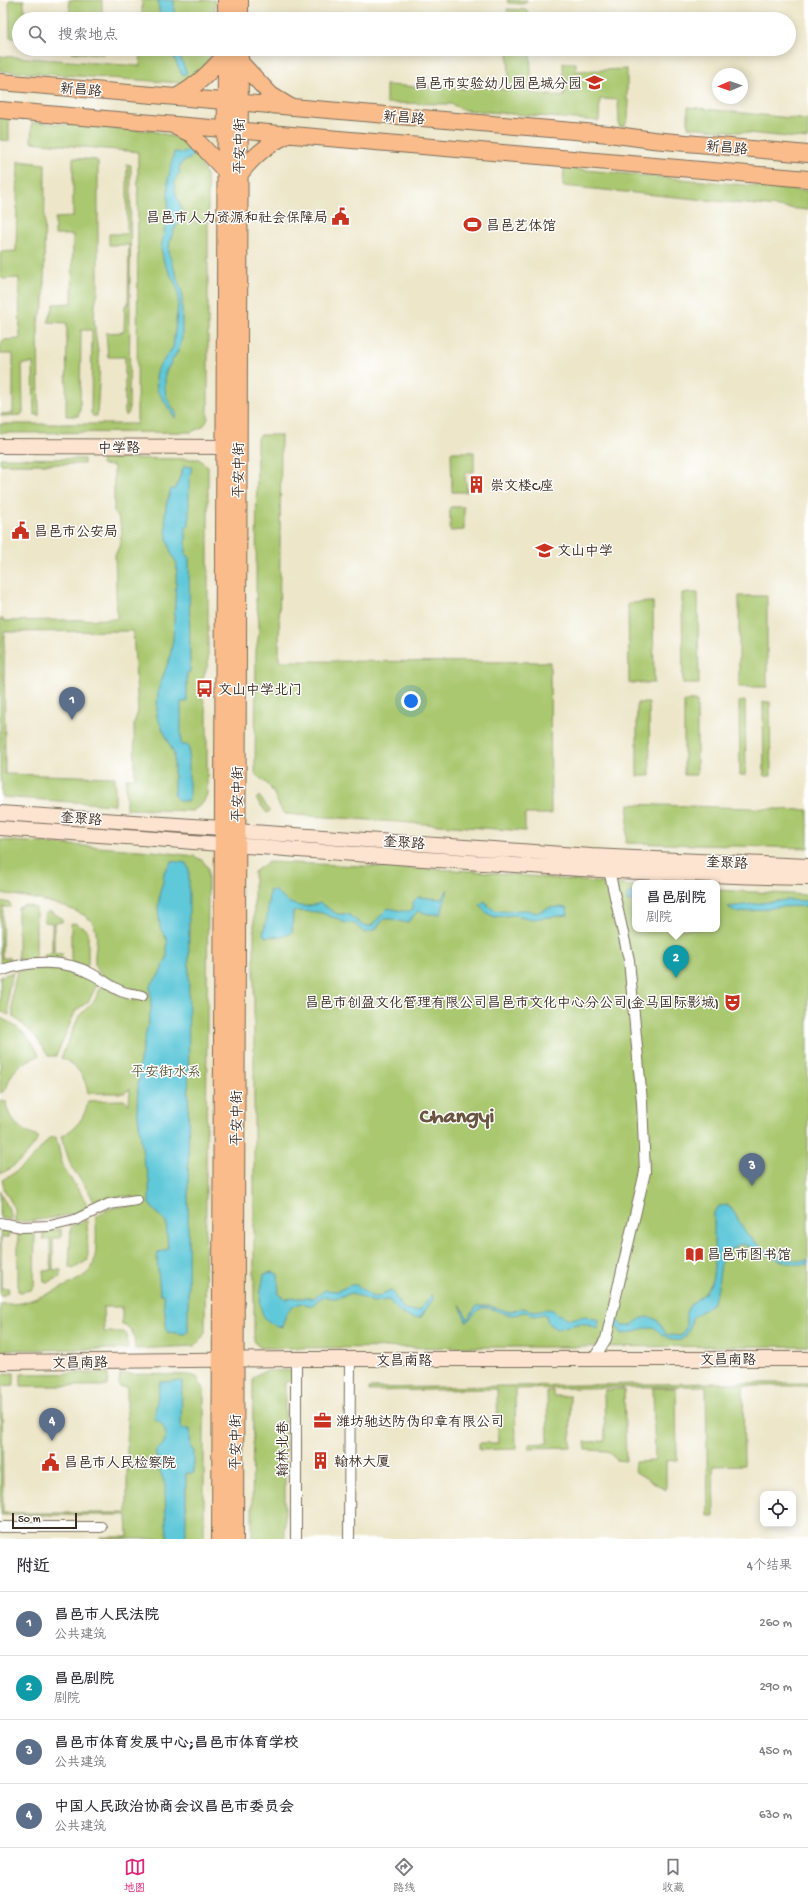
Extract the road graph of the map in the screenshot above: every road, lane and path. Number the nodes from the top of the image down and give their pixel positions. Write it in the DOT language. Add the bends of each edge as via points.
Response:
graph roads {
  1 [pos="226,0"];
  2 [pos="240,0"];
  3 [pos="226,12"];
  4 [pos="240,12"];
  5 [pos="230,56"];
  6 [pos="233,56"];
  7 [pos="236,56"];
  8 [pos="0,82"];
  9 [pos="176,96"];
  10 [pos="233,102"];
  11 [pos="292,108"];
  12 [pos="0,110"];
  13 [pos="169,124"];
  14 [pos="232,131"];
  15 [pos="287,135"];
  16 [pos="653,140"];
  17 [pos="808,154"];
  18 [pos="651,166"];
  19 [pos="232,173"];
  20 [pos="808,179"];
  21 [pos="0,446"];
  22 [pos="231,447"];
  23 [pos="0,813"];
  24 [pos="0,828"];
  25 [pos="230,836"];
  26 [pos="808,866"];
  27 [pos="609,870"];
  28 [pos="808,878"];
  29 [pos="0,971"];
  30 [pos="142,996"];
  31 [pos="137,1200"];
  32 [pos="0,1223"];
  33 [pos="296,1359"];
  34 [pos="808,1359"];
  35 [pos="350,1360"];
  36 [pos="593,1360"];
  37 [pos="228,1361"];
  38 [pos="0,1362"];
  39 [pos="0,1527"];
  40 [pos="101,1528"];
  41 [pos="220,1539"];
  42 [pos="235,1539"];
  43 [pos="296,1539"];
  44 [pos="349,1539"];
  1 -- 3 [label="main road"];
  2 -- 4 [label="main road"];
  5 -- 9 [label="main road" via="192,88"];
  6 -- 10 [label="main road, 平安中街"];
  7 -- 11 [label="main road" via="271,95"];
  8 -- 9 [label="main road, 新昌路"];
  9 -- 10 [label="main road, 新昌路"];
  10 -- 11 [label="main road, 新昌路"];
  10 -- 14 [label="main road, 平安中街"];
  11 -- 16 [label="main road, 新昌路" via="609,134"];
  12 -- 13 [label="main road, 新昌路"];
  13 -- 14 [label="main road, 新昌路"];
  13 -- 19 [label="main road" via="191,134"];
  14 -- 15 [label="main road, 新昌路"];
  14 -- 19 [label="main road, 平安中街"];
  15 -- 18 [label="main road, 新昌路"];
  15 -- 19 [label="main road" via="263,148"];
  16 -- 17 [label="main road, 新昌路"];
  16 -- 18 [label="main road"];
  18 -- 20 [label="main road, 新昌路"];
  19 -- 22 [label="main road, 平安中街"];
  21 -- 22 [label="main road, 中学路"];
  22 -- 25 [label="main road, 平安中街"];
  23 -- 25 [label="main road, 奎聚路"];
  24 -- 25 [label="main road, 奎聚路"];
  25 -- 26 [label="main road, 奎聚路"];
  25 -- 27 [label="main road, 奎聚路" via="365,855"];
  25 -- 37 [label="main road, 平安中街"];
  27 -- 28 [label="main road, 奎聚路"];
  27 -- 36 [label="street" via="629,960 642,1102 645,1172 606,1339"];
  29 -- 30 [label="street" via="41,962 67,966 92,973 121,991"];
  31 -- 32 [label="street" via="114,1203 75,1220 50,1226 22,1227"];
  33 -- 35 [label="main road, 文昌南路"];
  33 -- 37 [label="main road, 文昌南路"];
  33 -- 43 [label="street, 翰林北巷"];
  34 -- 36 [label="main road, 文昌南路"];
  35 -- 36 [label="main road, 文昌南路"];
  35 -- 44 [label="street"];
  37 -- 38 [label="main road, 文昌南路"];
  37 -- 41 [label="main road, 平安中街"];
  37 -- 42 [label="main road, 平安中街"];
  39 -- 40 [label="street"];
}
